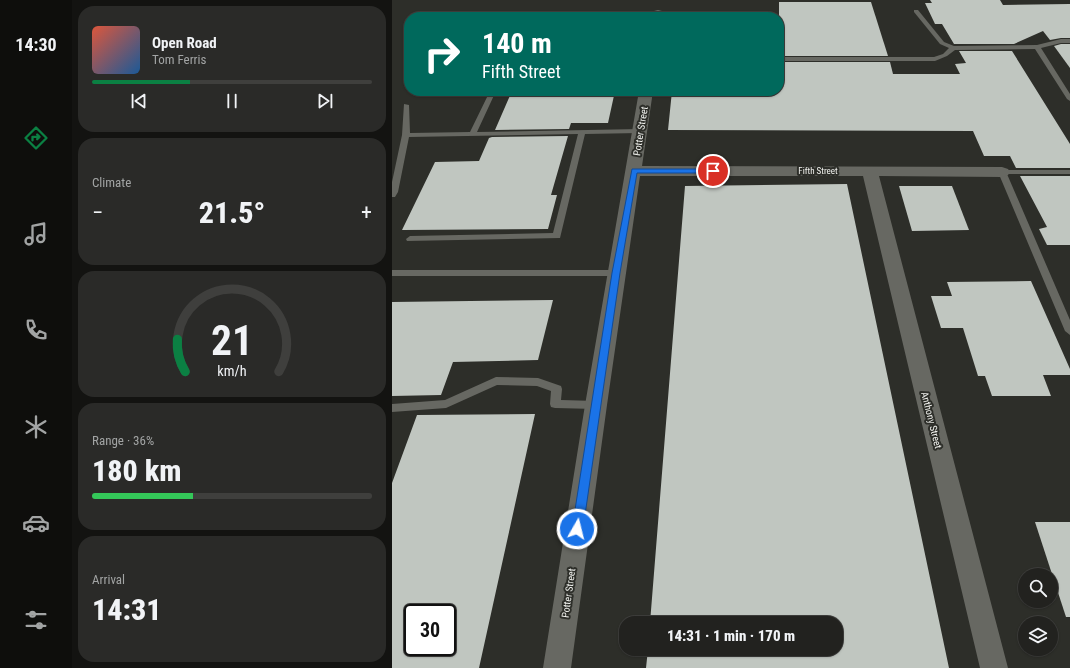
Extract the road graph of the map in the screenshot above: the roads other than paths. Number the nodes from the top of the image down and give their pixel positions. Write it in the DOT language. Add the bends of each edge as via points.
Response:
graph roads {
  1 [pos="916,11"];
  2 [pos="1070,41"];
  3 [pos="1037,47"];
  4 [pos="953,48"];
  5 [pos="784,59"];
  6 [pos="491,96"];
  7 [pos="645,96"];
  8 [pos="1070,99"];
  9 [pos="406,105"];
  10 [pos="640,131"];
  11 [pos="582,132"];
  12 [pos="473,133"];
  13 [pos="406,135"];
  14 [pos="634,171"];
  15 [pos="870,171"];
  16 [pos="1002,172"];
  17 [pos="1070,172"];
  18 [pos="392,196"];
  19 [pos="410,239"];
  20 [pos="392,273"];
  21 [pos="616,273"];
  22 [pos="1070,331"];
  23 [pos="596,405"];
  24 [pos="392,408"];
  25 [pos="557,668"];
  26 [pos="994,668"];
  1 -- 4 [label="lane" via="942,43"];
  2 -- 3 [label="lane"];
  3 -- 4 [label="lane"];
  3 -- 8 [label="lane"];
  4 -- 5 [label="lane" via="946,55 935,59"];
  6 -- 12 [label="lane"];
  7 -- 10 [label="street, Potter Street"];
  9 -- 13 [label="lane"];
  10 -- 11 [label="lane"];
  10 -- 14 [label="street, Potter Street"];
  11 -- 12 [label="lane"];
  11 -- 19 [label="lane" via="557,236"];
  12 -- 13 [label="lane"];
  13 -- 18 [label="lane"];
  14 -- 15 [label="street, Fifth Street"];
  14 -- 21 [label="street, Potter Street"];
  15 -- 16 [label="street, Fifth Street"];
  15 -- 26 [label="street, Anthony Street"];
  16 -- 17 [label="lane"];
  16 -- 22 [label="lane"];
  20 -- 21 [label="lane"];
  21 -- 23 [label="street, Potter Street"];
  23 -- 24 [label="lane" via="555,404 557,389 538,382 496,381 446,404"];
  23 -- 25 [label="street, Potter Street"];
}
